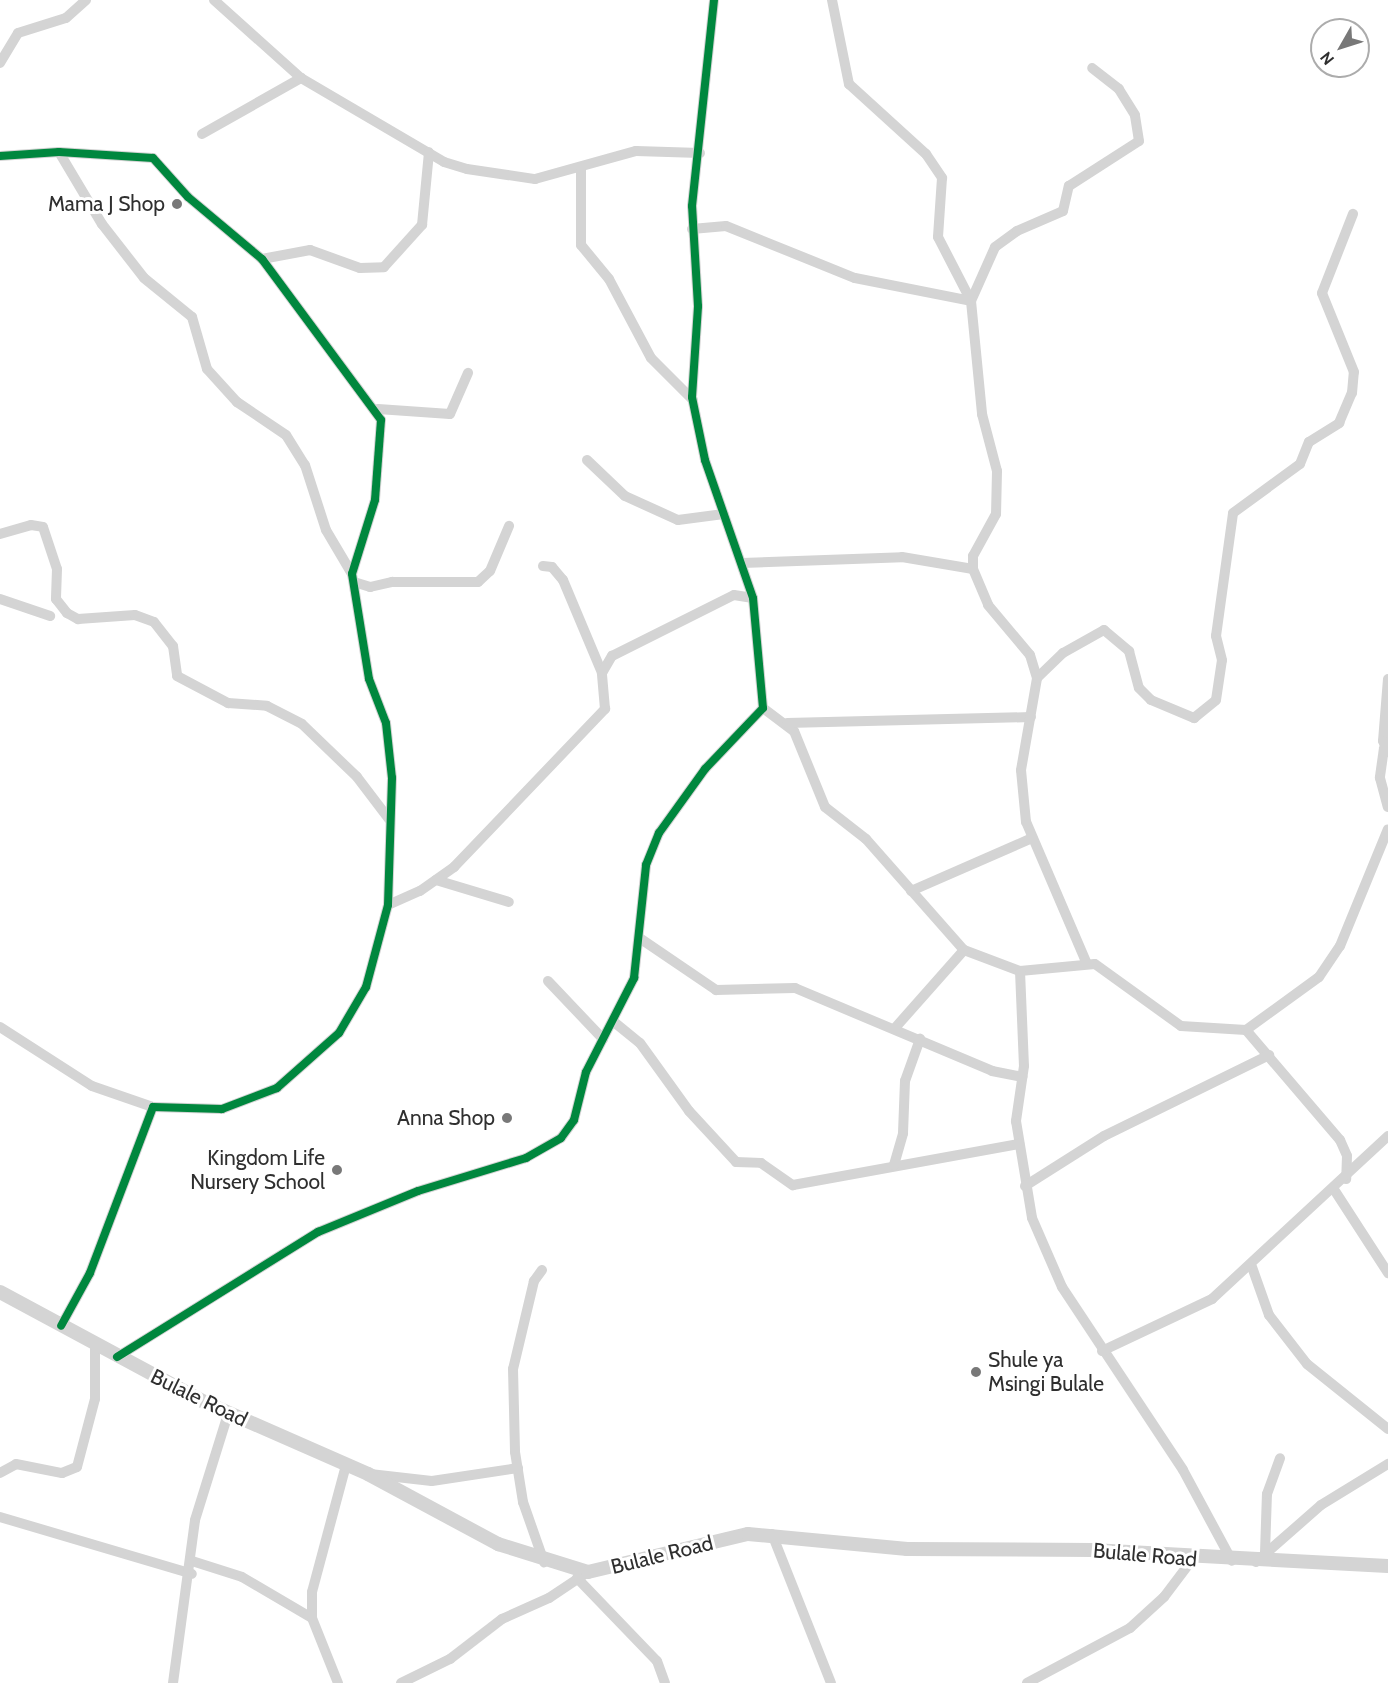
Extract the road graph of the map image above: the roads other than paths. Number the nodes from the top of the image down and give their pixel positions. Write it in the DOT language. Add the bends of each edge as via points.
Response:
graph roads {
  1 [pos="86,0"];
  2 [pos="214,0"];
  3 [pos="714,0"];
  4 [pos="832,0"];
  5 [pos="0,63"];
  6 [pos="1092,68"];
  7 [pos="301,78"];
  8 [pos="202,134"];
  9 [pos="59,152"];
  10 [pos="429,152"];
  11 [pos="700,153"];
  12 [pos="0,156"];
  13 [pos="581,170"];
  14 [pos="1353,214"];
  15 [pos="692,229"];
  16 [pos="262,259"];
  17 [pos="971,301"];
  18 [pos="468,373"];
  19 [pos="693,400"];
  20 [pos="378,409"];
  21 [pos="587,460"];
  22 [pos="724,514"];
  23 [pos="509,526"];
  24 [pos="0,534"];
  25 [pos="742,563"];
  26 [pos="543,566"];
  27 [pos="973,569"];
  28 [pos="353,578"];
  29 [pos="370,587"];
  30 [pos="358,597"];
  31 [pos="753,598"];
  32 [pos="0,599"];
  33 [pos="50,616"];
  34 [pos="602,674"];
  35 [pos="1037,678"];
  36 [pos="1388,679"];
  37 [pos="763,708"];
  38 [pos="1031,717"];
  39 [pos="787,723"];
  40 [pos="1386,750"];
  41 [pos="1388,807"];
  42 [pos="389,819"];
  43 [pos="1388,830"];
  44 [pos="1030,839"];
  45 [pos="436,880"];
  46 [pos="911,891"];
  47 [pos="509,902"];
  48 [pos="388,905"];
  49 [pos="641,939"];
  50 [pos="964,950"];
  51 [pos="1087,964"];
  52 [pos="1020,971"];
  53 [pos="548,981"];
  54 [pos="614,1022"];
  55 [pos="0,1027"];
  56 [pos="895,1028"];
  57 [pos="1246,1030"];
  58 [pos="603,1039"];
  59 [pos="920,1039"];
  60 [pos="1269,1055"];
  61 [pos="1023,1077"];
  62 [pos="153,1107"];
  63 [pos="1388,1136"];
  64 [pos="1019,1144"];
  65 [pos="894,1165"];
  66 [pos="1347,1179"];
  67 [pos="1025,1186"];
  68 [pos="1335,1191"];
  69 [pos="1252,1267"];
  70 [pos="542,1270"];
  71 [pos="1388,1273"];
  72 [pos="0,1292"];
  73 [pos="61,1326"];
  74 [pos="95,1344"];
  75 [pos="1102,1351"];
  76 [pos="117,1357"];
  77 [pos="228,1414"];
  78 [pos="1388,1429"];
  79 [pos="1280,1458"];
  80 [pos="1388,1464"];
  81 [pos="346,1465"];
  82 [pos="518,1468"];
  83 [pos="0,1473"];
  84 [pos="368,1474"];
  85 [pos="0,1517"];
  86 [pos="772,1534"];
  87 [pos="1261,1558"];
  88 [pos="1192,1560"];
  89 [pos="192,1561"];
  90 [pos="1232,1561"];
  91 [pos="544,1562"];
  92 [pos="1388,1566"];
  93 [pos="192,1574"];
  94 [pos="583,1575"];
  95 [pos="312,1618"];
  96 [pos="173,1683"];
  97 [pos="338,1683"];
  98 [pos="401,1683"];
  99 [pos="665,1683"];
  100 [pos="831,1683"];
  101 [pos="1027,1683"];
  1 -- 5 [label="street" via="66,18 18,33"];
  2 -- 7 [label="street"];
  3 -- 11 [label="street" via="706,38"];
  4 -- 17 [label="street" via="849,84 926,154 942,178 939,240"];
  6 -- 17 [label="street" via="1119,89 1135,115 1139,141 1069,186 1063,211 1017,231 995,247"];
  7 -- 8 [label="street"];
  7 -- 10 [label="street"];
  9 -- 12 [label="street"];
  9 -- 16 [label="street" via="153,158 179,189"];
  9 -- 28 [label="street" via="102,224 144,278 192,317 207,369 237,402 286,435 305,465 326,530"];
  10 -- 13 [label="street" via="459,167 517,181"];
  10 -- 16 [label="street" via="422,225 384,267 360,268 310,250"];
  11 -- 13 [label="street" via="636,151"];
  11 -- 15 [label="street"];
  13 -- 19 [label="street" via="581,245 609,279 656,364"];
  14 -- 35 [label="street" via="1322,293 1354,372 1352,393 1340,423 1309,442 1300,464 1233,513 1216,636 1222,660 1216,700 1194,718 1151,700 1139,687 1129,651 1104,630 1063,653"];
  15 -- 17 [label="street" via="726,226 855,278"];
  15 -- 19 [label="street" via="698,306"];
  16 -- 20 [label="street"];
  17 -- 27 [label="street" via="982,414 995,458 998,491 994,520 973,556"];
  18 -- 20 [label="street" via="450,414"];
  19 -- 22 [label="street" via="705,460"];
  20 -- 28 [label="street" via="377,490"];
  21 -- 22 [label="street" via="625,496 678,520"];
  22 -- 25 [label="street"];
  23 -- 29 [label="street" via="485,580"];
  24 -- 42 [label="street" via="31,525 44,527 57,569 57,599 67,613 78,619 135,615 154,622 173,646 177,676 228,704 267,706 302,724 357,777"];
  25 -- 27 [label="street" via="902,557"];
  25 -- 31 [label="street"];
  26 -- 34 [label="street" via="552,567 563,580"];
  27 -- 35 [label="street" via="988,605 1030,656"];
  28 -- 29 [label="street"];
  28 -- 30 [label="street"];
  29 -- 30 [label="street"];
  30 -- 42 [label="street" via="369,679 386,723"];
  31 -- 34 [label="street" via="734,595 647,638 612,656"];
  31 -- 37 [label="street"];
  32 -- 33 [label="street"];
  34 -- 45 [label="street" via="605,709"];
  35 -- 38 [label="street"];
  36 -- 40 [label="street"];
  37 -- 39 [label="street"];
  37 -- 49 [label="street" via="705,769 658,833 646,865"];
  38 -- 39 [label="street"];
  38 -- 44 [label="street" via="1021,770"];
  39 -- 46 [label="street" via="825,807 861,834"];
  40 -- 41 [label="street" via="1380,778"];
  42 -- 48 [label="street"];
  43 -- 57 [label="street" via="1326,968 1294,999"];
  44 -- 46 [label="street"];
  44 -- 51 [label="street"];
  45 -- 47 [label="street"];
  45 -- 48 [label="street"];
  46 -- 50 [label="street"];
  48 -- 62 [label="street" via="356,1009 339,1033 277,1088 222,1109"];
  49 -- 54 [label="street" via="634,978"];
  49 -- 56 [label="street" via="716,990 795,988"];
  50 -- 52 [label="street"];
  50 -- 56 [label="street"];
  51 -- 52 [label="street"];
  51 -- 57 [label="street" via="1104,968 1181,1026"];
  52 -- 61 [label="street"];
  53 -- 58 [label="street"];
  54 -- 58 [label="street"];
  54 -- 65 [label="street" via="640,1042 689,1111 736,1162 761,1163 797,1185"];
  55 -- 62 [label="street" via="92,1086"];
  56 -- 59 [label="street"];
  57 -- 60 [label="street"];
  58 -- 76 [label="street" via="586,1072 574,1120 544,1150 388,1202 318,1232"];
  59 -- 61 [label="street" via="992,1071"];
  59 -- 65 [label="street" via="905,1081 903,1133"];
  60 -- 66 [label="street" via="1340,1140"];
  60 -- 67 [label="street" via="1104,1136"];
  61 -- 64 [label="street" via="1017,1098"];
  62 -- 73 [label="street" via="90,1273"];
  63 -- 66 [label="street"];
  64 -- 65 [label="street"];
  64 -- 67 [label="street"];
  66 -- 68 [label="street"];
  67 -- 75 [label="street" via="1042,1244"];
  68 -- 69 [label="street"];
  68 -- 71 [label="street"];
  69 -- 75 [label="street" via="1212,1299"];
  69 -- 78 [label="street" via="1269,1315 1307,1364"];
  70 -- 82 [label="street" via="534,1281 513,1369"];
  72 -- 73 [label="street, Bulale Road"];
  73 -- 74 [label="street, Bulale Road"];
  74 -- 76 [label="street, Bulale Road"];
  74 -- 83 [label="street" via="95,1399 77,1467 62,1473 16,1464"];
  75 -- 90 [label="street" via="1183,1470"];
  76 -- 77 [label="street, Bulale Road"];
  77 -- 81 [label="street, Bulale Road"];
  77 -- 89 [label="street" via="203,1487"];
  79 -- 87 [label="street" via="1267,1494"];
  80 -- 87 [label="street" via="1321,1505"];
  81 -- 84 [label="street, Bulale Road"];
  81 -- 95 [label="street" via="322,1539"];
  82 -- 84 [label="street" via="447,1480"];
  82 -- 91 [label="street"];
  84 -- 91 [label="street, Bulale Road" via="498,1545"];
  85 -- 93 [label="street"];
  86 -- 88 [label="street, Bulale Road" via="907,1549 1092,1550"];
  86 -- 94 [label="street, Bulale Road" via="748,1534"];
  86 -- 100 [label="street"];
  87 -- 90 [label="street, Bulale Road"];
  87 -- 92 [label="street, Bulale Road"];
  88 -- 90 [label="street, Bulale Road"];
  88 -- 101 [label="street" via="1164,1597 1130,1628"];
  89 -- 93 [label="street"];
  89 -- 95 [label="street" via="242,1577"];
  91 -- 94 [label="street, Bulale Road"];
  93 -- 96 [label="street"];
  94 -- 98 [label="street" via="549,1598 502,1619 450,1659"];
  94 -- 99 [label="street" via="657,1661"];
  95 -- 97 [label="street"];
}
